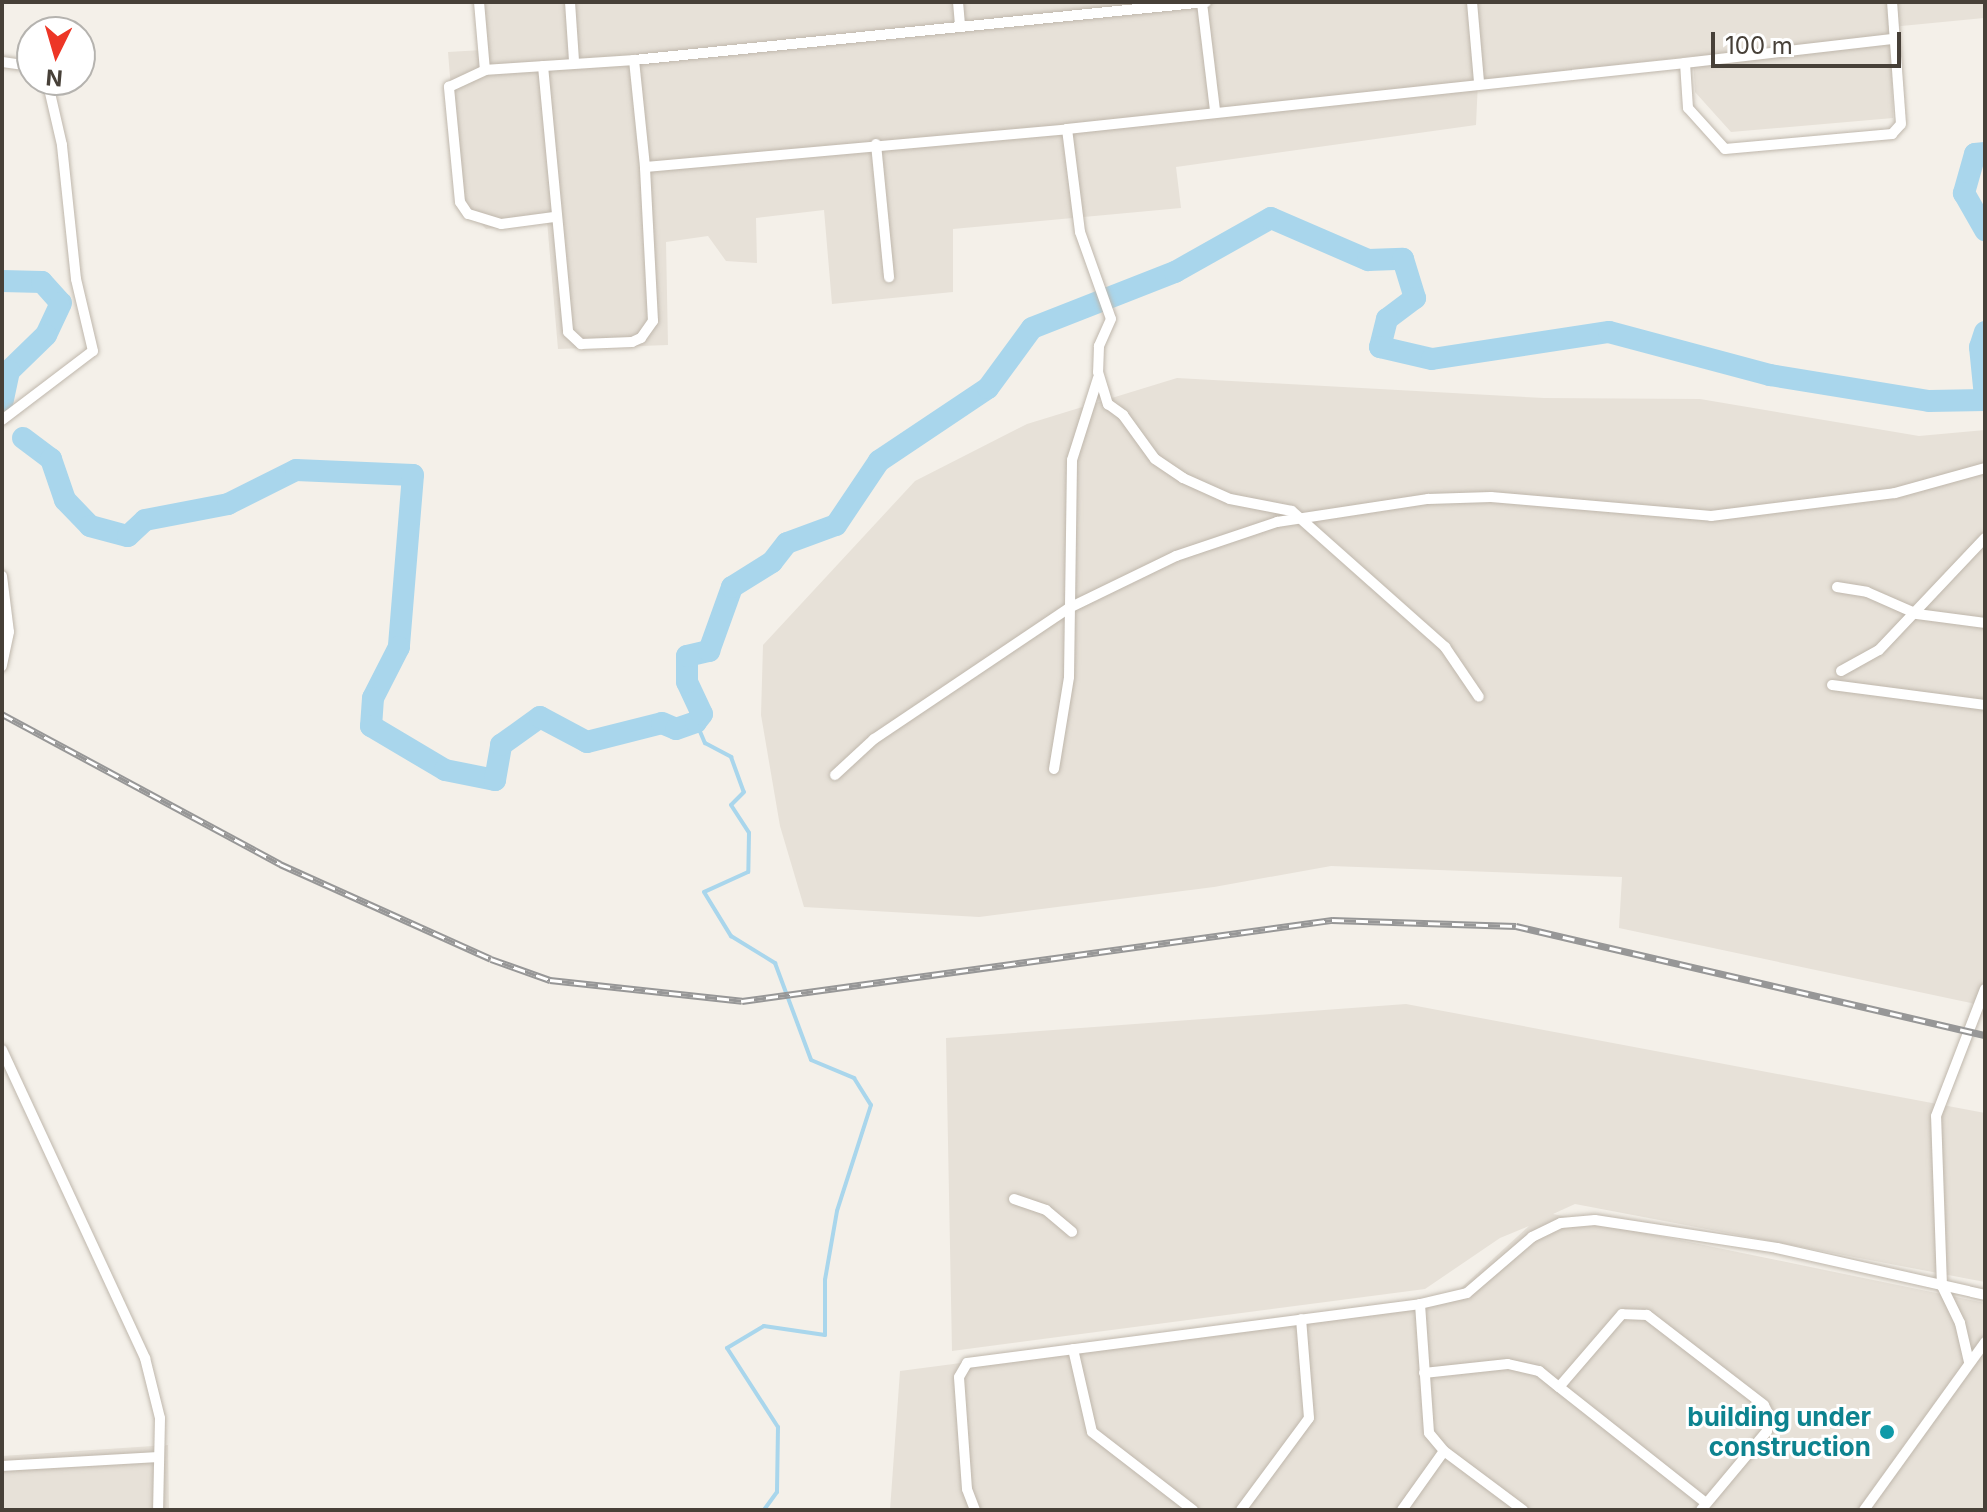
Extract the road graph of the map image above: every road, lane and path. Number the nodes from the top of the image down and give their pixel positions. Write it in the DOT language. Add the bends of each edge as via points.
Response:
graph roads {
  1 [pos="479,2"];
  2 [pos="570,2"];
  3 [pos="958,2"];
  4 [pos="1204,2"];
  5 [pos="1472,2"];
  6 [pos="1892,2"];
  7 [pos="960,26"];
  8 [pos="1894,39"];
  9 [pos="634,60"];
  10 [pos="574,61"];
  11 [pos="1685,63"];
  12 [pos="543,66"];
  13 [pos="485,70"];
  14 [pos="1479,82"];
  15 [pos="51,96"];
  16 [pos="1215,111"];
  17 [pos="1067,129"];
  18 [pos="876,144"];
  19 [pos="645,167"];
  20 [pos="554,217"];
  21 [pos="889,277"];
  22 [pos="1098,372"];
  23 [pos="2,420"];
  24 [pos="1985,468"];
  25 [pos="1299,518"];
  26 [pos="1985,538"];
  27 [pos="2,576"];
  28 [pos="1837,587"];
  29 [pos="1069,608"];
  30 [pos="1917,614"];
  31 [pos="1985,623"];
  32 [pos="2,666"];
  33 [pos="1841,671"];
  34 [pos="1832,685"];
  35 [pos="1479,697"];
  36 [pos="1985,705"];
  37 [pos="1054,769"];
  38 [pos="835,775"];
  39 [pos="1985,989"];
  40 [pos="2,1050"];
  41 [pos="1014,1199"];
  42 [pos="1072,1232"];
  43 [pos="1942,1286"];
  44 [pos="1985,1295"];
  45 [pos="1420,1304"];
  46 [pos="1301,1319"];
  47 [pos="1985,1342"];
  48 [pos="1073,1349"];
  49 [pos="1969,1362"];
  50 [pos="1424,1373"];
  51 [pos="1559,1387"];
  52 [pos="1444,1451"];
  53 [pos="158,1457"];
  54 [pos="2,1466"];
  55 [pos="1704,1507"];
  56 [pos="158,1510"];
  57 [pos="975,1510"];
  58 [pos="1193,1510"];
  59 [pos="1241,1510"];
  60 [pos="1402,1510"];
  61 [pos="1523,1510"];
  62 [pos="1864,1510"];
  1 -- 13 [label="street"];
  2 -- 10 [label="street"];
  3 -- 7 [label="street"];
  4 -- 7 [label="street"];
  4 -- 16 [label="street"];
  5 -- 14 [label="street"];
  6 -- 8 [label="street"];
  7 -- 9 [label="street"];
  8 -- 11 [label="street"];
  8 -- 11 [label="street" via="1901,124 1892,134 1725,149 1688,108"];
  9 -- 10 [label="street"];
  9 -- 19 [label="street"];
  10 -- 12 [label="street"];
  11 -- 14 [label="street"];
  12 -- 13 [label="street"];
  12 -- 20 [label="street"];
  13 -- 20 [label="street" via="449,87 460,202 486,223"];
  14 -- 16 [label="street"];
  15 -- 23 [label="street" via="62,145 76,279 93,351"];
  16 -- 17 [label="street"];
  17 -- 18 [label="street"];
  17 -- 22 [label="street" via="1080,232 1111,319 1099,346"];
  18 -- 19 [label="street"];
  18 -- 21 [label="street"];
  19 -- 20 [label="street" via="654,308 653,321 641,338 581,344 571,338"];
  22 -- 25 [label="street" via="1108,404 1165,467 1230,499 1280,505"];
  22 -- 29 [label="street" via="1098,388 1072,460"];
  24 -- 25 [label="street" via="1895,493 1711,516 1491,497 1428,499"];
  25 -- 29 [label="street" via="1176,556"];
  25 -- 35 [label="street" via="1445,647"];
  26 -- 30 [label="street" via="1934,587"];
  27 -- 32 [label="street" via="9,632"];
  28 -- 30 [label="street" via="1867,592"];
  29 -- 37 [label="street" via="1069,677"];
  29 -- 38 [label="street" via="874,739"];
  30 -- 31 [label="street"];
  30 -- 33 [label="street" via="1879,650"];
  34 -- 36 [label="street"];
  39 -- 43 [label="street" via="1936,1116"];
  40 -- 53 [label="street" via="145,1358 160,1418"];
  41 -- 42 [label="street" via="1046,1210"];
  43 -- 44 [label="street"];
  43 -- 45 [label="street" via="1777,1248 1595,1220 1561,1223 1532,1237 1467,1293"];
  43 -- 49 [label="street" via="1960,1323"];
  45 -- 46 [label="street"];
  45 -- 50 [label="street"];
  46 -- 48 [label="street"];
  46 -- 59 [label="street" via="1309,1418"];
  47 -- 49 [label="street"];
  48 -- 57 [label="street" via="967,1363 961,1370 967,1489"];
  48 -- 58 [label="street" via="1092,1432"];
  49 -- 62 [label="street"];
  50 -- 51 [label="street" via="1508,1364 1539,1371"];
  50 -- 52 [label="street" via="1429,1433"];
  51 -- 55 [label="street"];
  51 -- 55 [label="street" via="1622,1314 1633,1310 1647,1315 1764,1405 1767,1431"];
  52 -- 60 [label="street"];
  52 -- 61 [label="street"];
  53 -- 54 [label="street"];
  53 -- 56 [label="street"];
}
